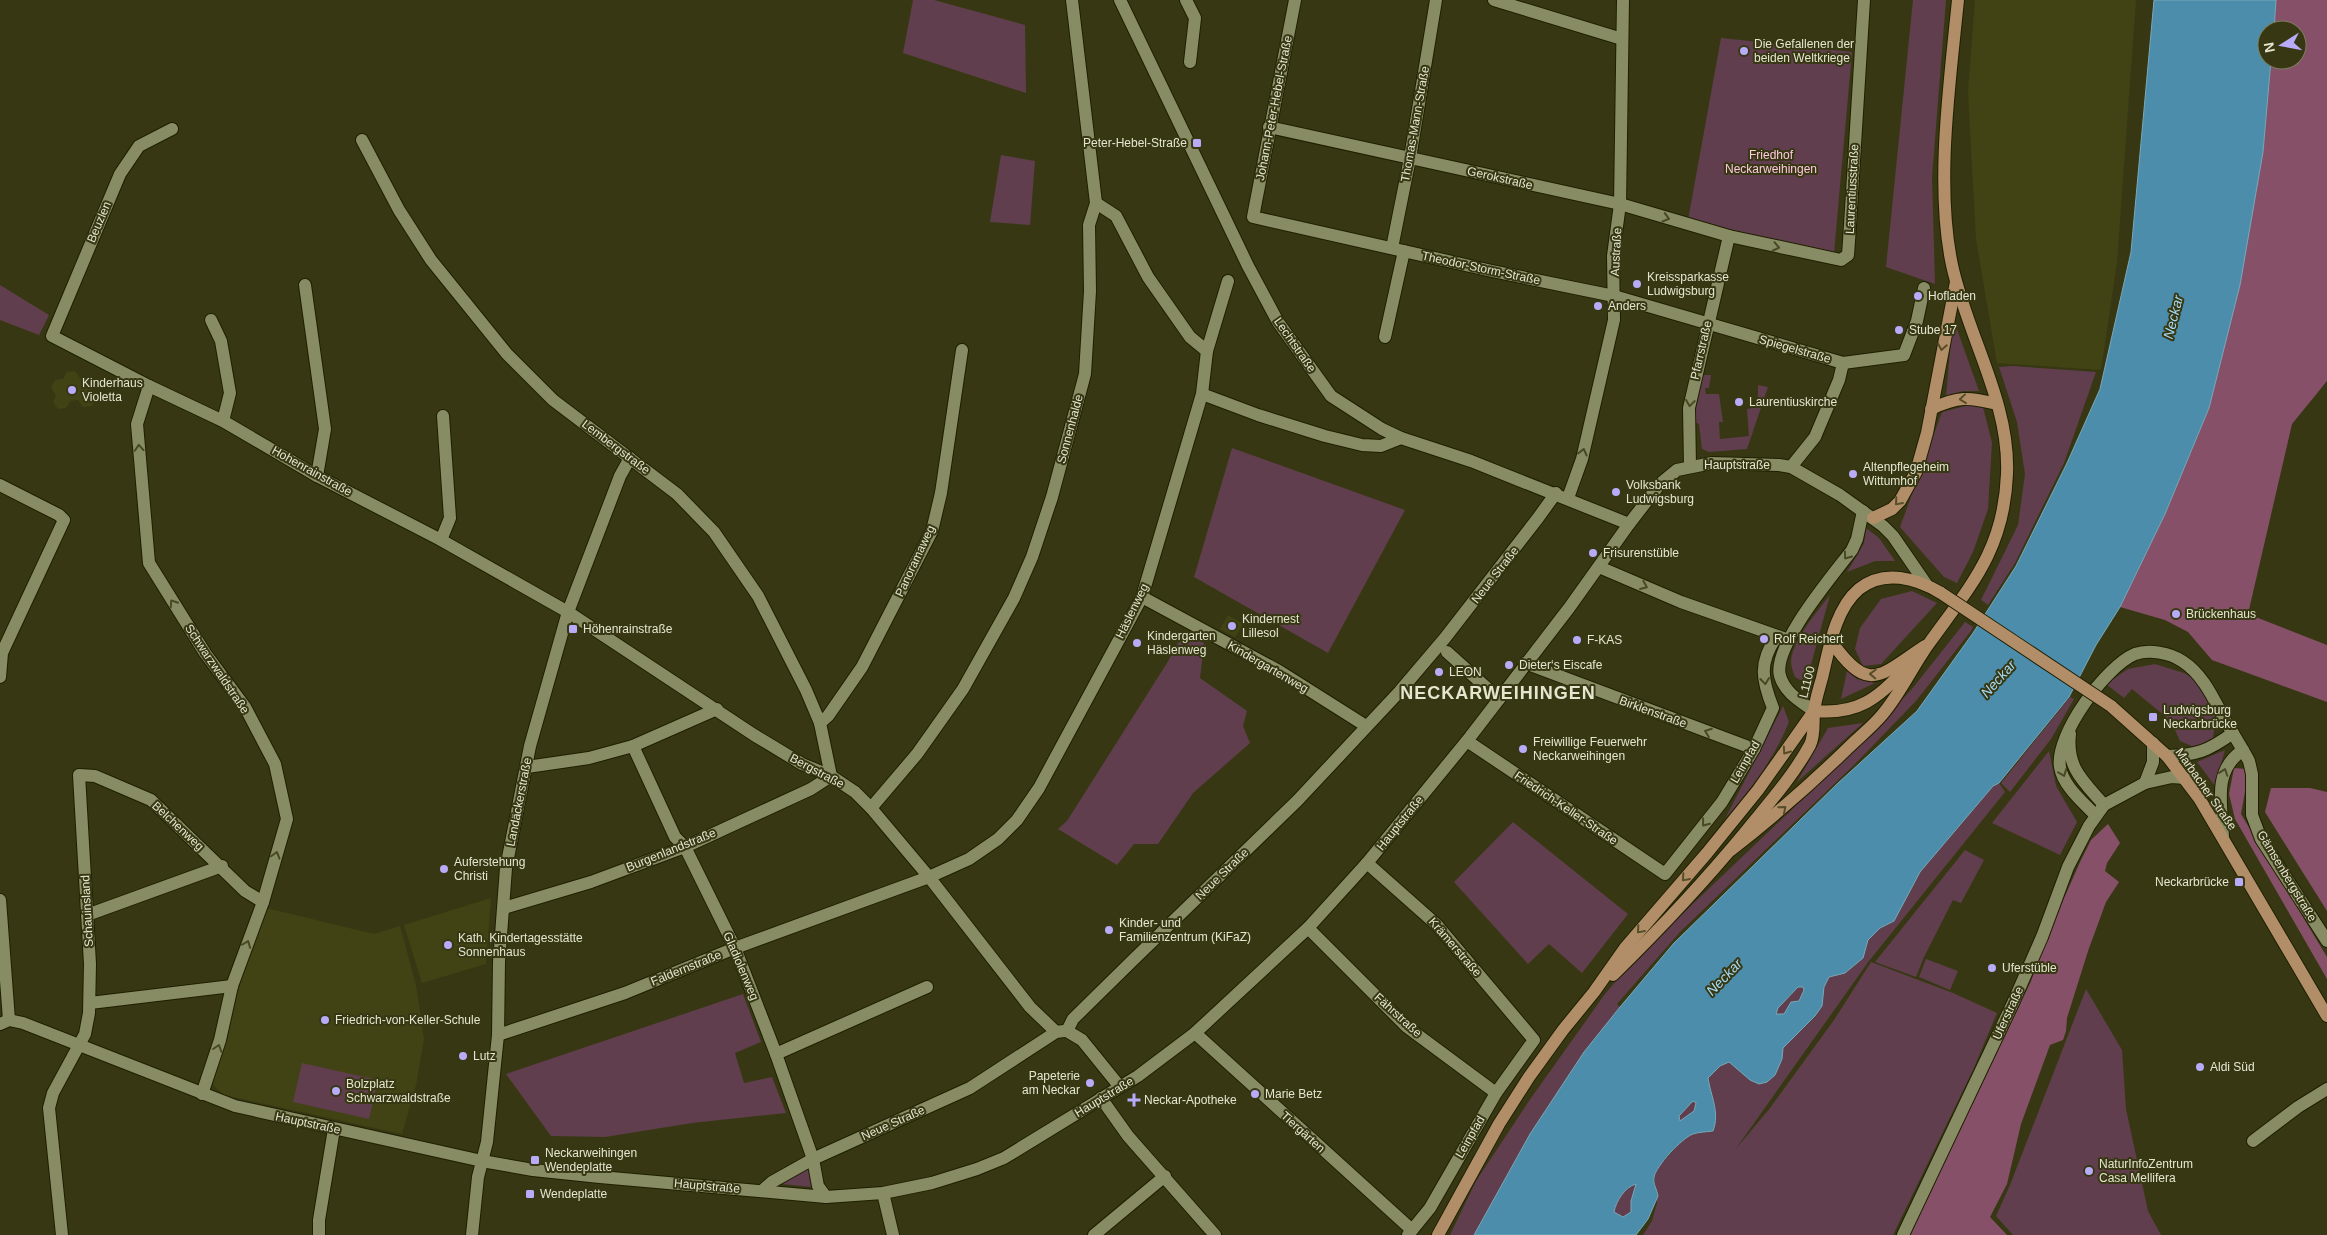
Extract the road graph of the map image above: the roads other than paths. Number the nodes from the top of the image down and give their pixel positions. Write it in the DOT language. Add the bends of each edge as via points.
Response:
graph roads {
  1 [pos="1072,0"];
  2 [pos="1120,0"];
  3 [pos="1186,0"];
  4 [pos="1295,0"];
  5 [pos="1436,0"];
  6 [pos="1494,0"];
  7 [pos="1624,0"];
  8 [pos="1864,0"];
  9 [pos="1958,0"];
  10 [pos="1622,38"];
  11 [pos="1190,62"];
  12 [pos="1269,127"];
  13 [pos="172,129"];
  14 [pos="362,140"];
  15 [pos="1410,158"];
  16 [pos="1096,203"];
  17 [pos="1620,204"];
  18 [pos="1253,217"];
  19 [pos="1729,236"];
  20 [pos="1398,249"];
  21 [pos="1228,281"];
  22 [pos="1956,282"];
  23 [pos="305,285"];
  24 [pos="1924,288"];
  25 [pos="1614,296"];
  26 [pos="211,320"];
  27 [pos="1708,323"];
  28 [pos="52,336"];
  29 [pos="1385,337"];
  30 [pos="962,350"];
  31 [pos="1207,351"];
  32 [pos="1843,363"];
  33 [pos="149,386"];
  34 [pos="1202,394"];
  35 [pos="1997,404"];
  36 [pos="1931,409"];
  37 [pos="443,416"];
  38 [pos="223,421"];
  39 [pos="1401,438"];
  40 [pos="630,458"];
  41 [pos="1690,466"];
  42 [pos="1791,467"];
  43 [pos="317,476"];
  44 [pos="0,485"];
  45 [pos="1556,493"];
  46 [pos="1568,498"];
  47 [pos="1868,514"];
  48 [pos="1629,524"];
  49 [pos="441,540"];
  50 [pos="1599,566"];
  51 [pos="1926,584"];
  52 [pos="1142,597"];
  53 [pos="568,612"];
  54 [pos="1786,636"];
  55 [pos="1832,641"];
  56 [pos="1929,643"];
  57 [pos="1447,652"];
  58 [pos="1525,663"];
  59 [pos="0,669"];
  60 [pos="0,677"];
  61 [pos="1499,699"];
  62 [pos="717,709"];
  63 [pos="1814,711"];
  64 [pos="820,723"];
  65 [pos="1366,726"];
  66 [pos="2071,728"];
  67 [pos="2232,733"];
  68 [pos="1467,741"];
  69 [pos="2154,743"];
  70 [pos="633,746"];
  71 [pos="1754,749"];
  72 [pos="2243,750"];
  73 [pos="2167,756"];
  74 [pos="527,767"];
  75 [pos="79,775"];
  76 [pos="831,776"];
  77 [pos="2185,778"];
  78 [pos="2145,783"];
  79 [pos="2104,805"];
  80 [pos="871,808"];
  81 [pos="2095,815"];
  82 [pos="2223,837"];
  83 [pos="685,847"];
  84 [pos="1731,850"];
  85 [pos="1367,863"];
  86 [pos="222,866"];
  87 [pos="1665,874"];
  88 [pos="929,877"];
  89 [pos="0,900"];
  90 [pos="262,902"];
  91 [pos="504,908"];
  92 [pos="87,915"];
  93 [pos="1308,928"];
  94 [pos="2327,941"];
  95 [pos="735,948"];
  96 [pos="232,986"];
  97 [pos="927,987"];
  98 [pos="1594,992"];
  99 [pos="90,1003"];
  100 [pos="2327,1016"];
  101 [pos="4,1022"];
  102 [pos="1061,1031"];
  103 [pos="1195,1033"];
  104 [pos="498,1035"];
  105 [pos="1534,1040"];
  106 [pos="79,1046"];
  107 [pos="776,1054"];
  108 [pos="1120,1086"];
  109 [pos="2327,1089"];
  110 [pos="1496,1093"];
  111 [pos="202,1094"];
  112 [pos="1102,1098"];
  113 [pos="334,1129"];
  114 [pos="2254,1141"];
  115 [pos="813,1159"];
  116 [pos="482,1162"];
  117 [pos="1164,1176"];
  118 [pos="763,1190"];
  119 [pos="883,1193"];
  120 [pos="826,1196"];
  121 [pos="1410,1233"];
  122 [pos="62,1235"];
  123 [pos="319,1235"];
  124 [pos="472,1235"];
  125 [pos="893,1235"];
  126 [pos="1094,1235"];
  127 [pos="1215,1235"];
  128 [pos="1438,1235"];
  129 [pos="1903,1235"];
  1 -- 16 [label="street, Sonnenhalde"];
  2 -- 39 [label="street, Lechtstraße" via="1278,322 1331,396"];
  3 -- 11 [label="street" via="1195,18"];
  4 -- 12 [label="street, Johann-Peter-Hebel-Straße"];
  5 -- 15 [label="street, Thomas-Mann-Straße"];
  6 -- 10 [label="street"];
  7 -- 10 [label="street, Austraße"];
  19 -- 8 [label="street, Laurentiusstraße, one-way" via="1835,260 1846,258"];
  9 -- 22 [label="main road" via="1948,96 1945,189"];
  10 -- 17 [label="street, Austraße"];
  12 -- 15 [label="street, Gerokstraße"];
  12 -- 18 [label="street, Johann-Peter-Hebel-Straße"];
  13 -- 28 [label="street, Beuzlen" via="140,146 120,174"];
  14 -- 40 [label="street, Lembergstraße" via="399,210 431,260 507,354 553,400"];
  15 -- 17 [label="street, Gerokstraße"];
  15 -- 20 [label="street, Thomas-Mann-Straße"];
  16 -- 31 [label="street" via="1116,216 1154,284 1190,337"];
  16 -- 80 [label="street, Sonnenhalde" via="1089,225 1090,291 1085,374 1052,497 1032,557 1014,598 963,689 917,754"];
  17 -- 19 [label="street, Gerokstraße, one-way"];
  17 -- 25 [label="street, Austraße" via="1613,256"];
  18 -- 20 [label="street, Theodor-Storm-Straße"];
  19 -- 27 [label="street, Pfarrstraße"];
  20 -- 25 [label="street, Theodor-Storm-Straße"];
  20 -- 29 [label="street, Thomas-Mann-Straße"];
  21 -- 31 [label="street, Häslenweg"];
  22 -- 35 [label="main road"];
  22 -- 36 [label="main road, one-way"];
  23 -- 43 [label="street" via="325,429"];
  24 -- 32 [label="street, Spiegelstraße" via="1917,321 1904,354"];
  25 -- 27 [label="street, Theodor-Storm-Straße"];
  46 -- 25 [label="street, Austraße, one-way" via="1582,459 1606,357 1614,320"];
  26 -- 38 [label="street" via="221,341 230,393"];
  27 -- 32 [label="street, Spiegelstraße"];
  27 -- 41 [label="street, Pfarrstraße, one-way" via="1689,408"];
  28 -- 33 [label="street, Hohenrainstraße"];
  30 -- 64 [label="street, Panoramaweg" via="932,531 862,667"];
  31 -- 34 [label="street, Häslenweg"];
  32 -- 42 [label="street" via="1815,437"];
  33 -- 38 [label="street, Hohenrainstraße"];
  90 -- 33 [label="street, Schwarzwaldstraße, one-way" via="287,819 275,764 245,708 205,654 149,563 137,424"];
  34 -- 39 [label="street" via="1362,446 1382,446"];
  34 -- 52 [label="street, Häslenweg"];
  35 -- 36 [label="main road, one-way" via="1969,398"];
  35 -- 56 [label="main road" via="2007,473 1997,535 1982,570"];
  36 -- 47 [label="main road, one-way" via="1916,472 1908,488 1892,509"];
  37 -- 49 [label="street" via="450,518"];
  38 -- 43 [label="street, Hohenrainstraße"];
  39 -- 45 [label="street, Lechtstraße"];
  40 -- 53 [label="street, Landäckerstraße" via="620,476"];
  40 -- 64 [label="street, Lembergstraße" via="676,494 714,532 758,596"];
  41 -- 42 [label="street, Hauptstraße" via="1712,463"];
  41 -- 48 [label="street, Hauptstraße" via="1668,476"];
  42 -- 47 [label="street, Hauptstraße"];
  43 -- 49 [label="street, Hohenrainstraße"];
  44 -- 59 [label="street" via="64,520 2,653"];
  45 -- 46 [label="street, Lechtstraße"];
  45 -- 65 [label="street, Neue Straße" via="1439,646"];
  46 -- 48 [label="street, Lechtstraße"];
  47 -- 51 [label="street, Hauptstraße" via="1893,536"];
  47 -- 54 [label="street, Leinpfad, one-way" via="1852,550"];
  48 -- 50 [label="street, Hauptstraße"];
  49 -- 53 [label="street, Hohenrainstraße"];
  50 -- 54 [label="street, one-way" via="1681,602"];
  50 -- 58 [label="street, Hauptstraße"];
  51 -- 55 [label="main road, L1100" via="1898,577 1874,581 1861,588 1849,600"];
  51 -- 69 [label="main road, Marbacher Straße, bridge" via="2111,706"];
  52 -- 65 [label="street, Kindergartenweg" via="1279,671"];
  52 -- 88 [label="street, Häslenweg" via="1039,788 1017,820 998,839 968,859"];
  53 -- 62 [label="street, Bergstraße"];
  53 -- 74 [label="street, Landäckerstraße"];
  54 -- 63 [label="street" via="1780,675 1794,698"];
  54 -- 71 [label="street, Leinpfad, one-way" via="1769,647 1765,660 1763,683 1773,708"];
  56 -- 55 [label="main road, one-way" via="1880,675 1870,676 1854,668"];
  55 -- 63 [label="main road, L1100"];
  56 -- 63 [label="main road" via="1889,687 1870,701 1843,711"];
  84 -- 56 [label="main road, one-way" via="1783,809 1883,714"];
  57 -- 61 [label="street"];
  58 -- 61 [label="street, Hauptstraße"];
  71 -- 58 [label="street, Birklenstraße, one-way"];
  59 -- 60 [label="street"];
  61 -- 68 [label="street, Hauptstraße"];
  62 -- 70 [label="street"];
  62 -- 76 [label="street, Bergstraße" via="802,764"];
  63 -- 84 [label="main road" via="1811,742 1800,762"];
  63 -- 98 [label="main road, one-way" via="1758,790 1625,948"];
  64 -- 76 [label="street, Lembergstraße"];
  65 -- 102 [label="street, Neue Straße" via="1297,801"];
  66 -- 67 [label="street, Gämsenbergstraße" via="2100,681 2126,659 2146,652 2160,652 2195,671"];
  66 -- 79 [label="street, Gämsenbergstraße" via="2071,762"];
  66 -- 81 [label="street, Gämsenbergstraße, one-way" via="2062,743 2060,768 2066,782"];
  67 -- 72 [label="street, Gämsenbergstraße"];
  67 -- 73 [label="street" via="2206,751"];
  68 -- 85 [label="street, Hauptstraße"];
  68 -- 87 [label="street, Friedrich-Keller-Straße"];
  69 -- 73 [label="main road, Marbacher Straße"];
  69 -- 78 [label="street" via="2153,762"];
  70 -- 74 [label="street" via="589,758"];
  70 -- 83 [label="street, Gladiolenweg" via="674,838"];
  71 -- 87 [label="street, Leinpfad, one-way" via="1722,802"];
  82 -- 72 [label="street, one-way" via="2222,776 2228,763"];
  72 -- 94 [label="street, Gämsenbergstraße" via="2252,771 2252,815 2261,838"];
  73 -- 77 [label="main road, Marbacher Straße"];
  74 -- 91 [label="street, Landäckerstraße" via="506,868"];
  75 -- 86 [label="street, Belchenweg" via="95,776 151,800"];
  75 -- 92 [label="street, Schauinsland"];
  76 -- 80 [label="street, Bergstraße"];
  76 -- 83 [label="street, Burgenlandstraße" via="811,789"];
  77 -- 78 [label="street, Uferstraße" via="2172,777"];
  77 -- 82 [label="main road, Marbacher Straße"];
  78 -- 79 [label="street, Uferstraße"];
  79 -- 81 [label="street, Uferstraße"];
  80 -- 88 [label="street, Bergstraße"];
  81 -- 129 [label="street, Uferstraße" via="2068,867 2042,938 2013,1003"];
  82 -- 100 [label="main road, Marbacher Straße"];
  83 -- 91 [label="street, Burgenlandstraße" via="591,882"];
  83 -- 95 [label="street, Gladiolenweg"];
  84 -- 98 [label="main road" via="1672,916"];
  85 -- 93 [label="street, Hauptstraße"];
  85 -- 105 [label="street, Krämerstraße" via="1437,925"];
  86 -- 90 [label="street, Belchenweg" via="246,891"];
  86 -- 92 [label="street"];
  88 -- 95 [label="street, Faldernstraße"];
  88 -- 102 [label="street, Bergstraße" via="1030,1006"];
  89 -- 101 [label="street"];
  96 -- 90 [label="street, Schwarzwaldstraße, one-way"];
  91 -- 104 [label="street, Landäckerstraße"];
  92 -- 99 [label="street, Schauinsland"];
  93 -- 103 [label="street, Hauptstraße"];
  93 -- 110 [label="street, Fährstraße" via="1407,1027"];
  95 -- 104 [label="street, Faldernstraße" via="625,993"];
  95 -- 107 [label="street, Gladiolenweg"];
  96 -- 99 [label="street"];
  111 -- 96 [label="street, Schwarzwaldstraße, one-way" via="220,1040"];
  97 -- 107 [label="street"];
  98 -- 128 [label="main road" via="1524,1085"];
  99 -- 106 [label="street, Schauinsland" via="85,1034"];
  101 -- 106 [label="street, Hauptstraße" via="23,1023"];
  102 -- 108 [label="street, Bergstraße" via="1082,1040"];
  102 -- 115 [label="street, Neue Straße" via="970,1088"];
  103 -- 108 [label="street, Hauptstraße"];
  103 -- 121 [label="street, Tiergärten"];
  104 -- 116 [label="street, Landäckerstraße"];
  105 -- 110 [label="street, Leinpfad"];
  106 -- 111 [label="street, Hauptstraße"];
  106 -- 122 [label="street, Schauinsland" via="53,1093 49,1108"];
  107 -- 115 [label="street, Gladiolenweg"];
  108 -- 112 [label="street, Hauptstraße"];
  109 -- 114 [label="street"];
  110 -- 121 [label="street, Leinpfad" via="1430,1208"];
  111 -- 113 [label="street, Hauptstraße" via="266,1114"];
  112 -- 117 [label="street" via="1128,1136"];
  112 -- 119 [label="street, Hauptstraße" via="1004,1158 954,1177"];
  113 -- 116 [label="street, Hauptstraße"];
  113 -- 123 [label="street" via="318,1220"];
  115 -- 118 [label="street, Neue Straße"];
  115 -- 120 [label="street, Gladiolenweg" via="818,1186"];
  116 -- 118 [label="street, Hauptstraße" via="600,1177"];
  116 -- 124 [label="street, Landäckerstraße"];
  117 -- 126 [label="street"];
  117 -- 127 [label="street"];
  118 -- 120 [label="street, Hauptstraße"];
  119 -- 120 [label="street, Hauptstraße"];
  119 -- 125 [label="street"];
}
